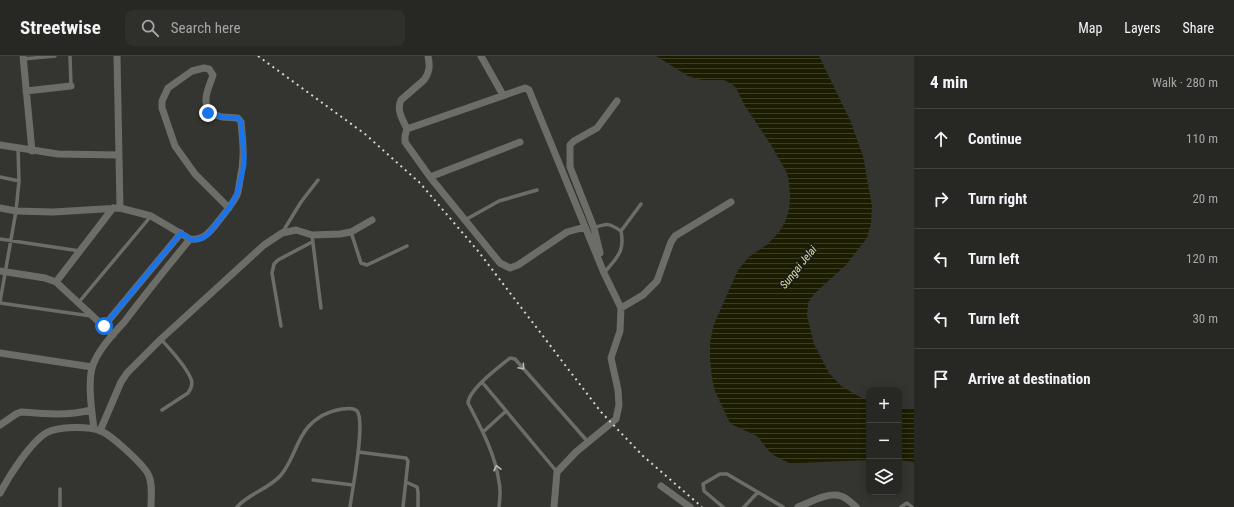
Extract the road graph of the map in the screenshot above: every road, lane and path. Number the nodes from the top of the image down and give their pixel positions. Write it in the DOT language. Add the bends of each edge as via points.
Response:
graph roads {
  1 [pos="55,56"];
  2 [pos="70,56"];
  3 [pos="116,56"];
  4 [pos="428,56"];
  5 [pos="481,56"];
  6 [pos="23,58"];
  7 [pos="71,86"];
  8 [pos="26,91"];
  9 [pos="503,94"];
  10 [pos="617,101"];
  11 [pos="407,129"];
  12 [pos="520,142"];
  13 [pos="0,145"];
  14 [pos="18,148"];
  15 [pos="32,151"];
  16 [pos="119,155"];
  17 [pos="0,177"];
  18 [pos="430,177"];
  19 [pos="318,180"];
  20 [pos="19,181"];
  21 [pos="537,190"];
  22 [pos="731,202"];
  23 [pos="641,204"];
  24 [pos="0,208"];
  25 [pos="116,208"];
  26 [pos="229,208"];
  27 [pos="16,211"];
  28 [pos="151,216"];
  29 [pos="372,220"];
  30 [pos="465,220"];
  31 [pos="585,227"];
  32 [pos="594,228"];
  33 [pos="621,231"];
  34 [pos="351,232"];
  35 [pos="181,233"];
  36 [pos="282,234"];
  37 [pos="312,238"];
  38 [pos="0,239"];
  39 [pos="190,239"];
  40 [pos="11,241"];
  41 [pos="407,246"];
  42 [pos="80,251"];
  43 [pos="3,271"];
  44 [pos="604,273"];
  45 [pos="56,282"];
  46 [pos="79,302"];
  47 [pos="0,303"];
  48 [pos="321,308"];
  49 [pos="621,308"];
  50 [pos="94,317"];
  51 [pos="104,326"];
  52 [pos="282,326"];
  53 [pos="113,335"];
  54 [pos="161,339"];
  55 [pos="0,353"];
  56 [pos="92,367"];
  57 [pos="482,382"];
  58 [pos="91,410"];
  59 [pos="162,410"];
  60 [pos="506,411"];
  61 [pos="0,425"];
  62 [pos="97,430"];
  63 [pos="483,432"];
  64 [pos="588,442"];
  65 [pos="358,452"];
  66 [pos="557,472"];
  67 [pos="313,480"];
  68 [pos="406,482"];
  69 [pos="353,485"];
  70 [pos="661,486"];
  71 [pos="60,489"];
  72 [pos="758,492"];
  73 [pos="0,493"];
  74 [pos="60,507"];
  75 [pos="151,507"];
  76 [pos="237,507"];
  77 [pos="350,507"];
  78 [pos="403,507"];
  79 [pos="418,507"];
  80 [pos="500,507"];
  81 [pos="554,507"];
  82 [pos="690,507"];
  83 [pos="723,507"];
  84 [pos="744,507"];
  85 [pos="782,507"];
  86 [pos="798,507"];
  87 [pos="856,507"];
  88 [pos="901,507"];
  89 [pos="912,507"];
  1 -- 6 [label="lane"];
  2 -- 7 [label="lane"];
  3 -- 16 [label="street"];
  4 -- 11 [label="street" via="427,76 400,103 400,112"];
  5 -- 9 [label="street"];
  6 -- 8 [label="street"];
  7 -- 8 [label="street"];
  8 -- 15 [label="street"];
  9 -- 11 [label="street"];
  9 -- 31 [label="street" via="524,88 531,93"];
  10 -- 32 [label="street" via="597,128 570,144 570,167"];
  11 -- 18 [label="street" via="405,142"];
  12 -- 18 [label="street"];
  13 -- 14 [label="street"];
  14 -- 15 [label="street"];
  14 -- 20 [label="lane"];
  15 -- 16 [label="street"];
  16 -- 25 [label="street"];
  17 -- 20 [label="lane"];
  18 -- 30 [label="street"];
  19 -- 36 [label="lane" via="304,197"];
  20 -- 27 [label="lane"];
  21 -- 30 [label="lane" via="499,201"];
  22 -- 49 [label="street" via="675,236 657,281 643,295"];
  23 -- 33 [label="lane"];
  24 -- 27 [label="street"];
  25 -- 27 [label="street" via="53,212"];
  25 -- 28 [label="street"];
  25 -- 42 [label="street"];
  26 -- 26 [label="street" via="237,194 244,165 241,122 238,118 208,113 206,96 213,75 210,69 204,68 192,71 168,88 162,101 162,108 175,146 195,174"];
  26 -- 39 [label="street" via="203,238"];
  27 -- 40 [label="lane"];
  28 -- 35 [label="street"];
  28 -- 46 [label="lane"];
  29 -- 34 [label="street"];
  30 -- 31 [label="street" via="500,263 510,268 567,232"];
  31 -- 44 [label="street"];
  32 -- 33 [label="lane" via="611,224"];
  32 -- 44 [label="street"];
  33 -- 44 [label="lane" via="621,253"];
  34 -- 37 [label="street"];
  34 -- 41 [label="lane" via="362,264 367,265"];
  35 -- 39 [label="street"];
  35 -- 51 [label="street"];
  36 -- 37 [label="street" via="296,230"];
  36 -- 54 [label="street" via="264,245"];
  37 -- 48 [label="lane"];
  37 -- 52 [label="lane" via="274,264 272,273"];
  38 -- 40 [label="lane"];
  39 -- 53 [label="street"];
  40 -- 42 [label="lane"];
  40 -- 43 [label="lane"];
  42 -- 45 [label="street"];
  43 -- 45 [label="street"];
  43 -- 47 [label="lane"];
  44 -- 49 [label="street"];
  45 -- 46 [label="street"];
  46 -- 50 [label="street"];
  47 -- 50 [label="lane"];
  49 -- 64 [label="street" via="620,331 610,358 618,390 616,419"];
  50 -- 51 [label="street"];
  51 -- 53 [label="street"];
  53 -- 56 [label="street"];
  54 -- 59 [label="lane" via="192,380 188,393"];
  54 -- 62 [label="street" via="128,372"];
  55 -- 56 [label="street"];
  56 -- 58 [label="street"];
  57 -- 60 [label="lane"];
  57 -- 63 [label="lane" via="469,397 468,402"];
  57 -- 64 [label="lane, one-way" via="510,358 515,359"];
  58 -- 61 [label="street" via="58,415 22,412"];
  58 -- 62 [label="street"];
  60 -- 63 [label="lane"];
  60 -- 66 [label="lane"];
  62 -- 73 [label="street" via="60,429 43,435 13,470"];
  62 -- 75 [label="street" via="107,434 148,473 151,482"];
  80 -- 63 [label="lane, one-way" via="500,484 496,462"];
  64 -- 66 [label="street"];
  65 -- 68 [label="lane" via="406,458"];
  65 -- 69 [label="lane"];
  65 -- 76 [label="lane" via="360,418 357,411 351,408 325,413 306,430 288,464 273,483"];
  66 -- 81 [label="street"];
  67 -- 69 [label="lane"];
  68 -- 78 [label="lane"];
  68 -- 79 [label="lane" via="417,487"];
  69 -- 77 [label="lane"];
  70 -- 82 [label="street"];
  71 -- 74 [label="lane"];
  72 -- 83 [label="lane" via="726,474 720,474 703,484 704,491"];
  72 -- 84 [label="lane"];
  72 -- 85 [label="lane"];
  86 -- 87 [label="street" via="833,495 847,499"];
  88 -- 89 [label="lane" via="907,503"];
}
